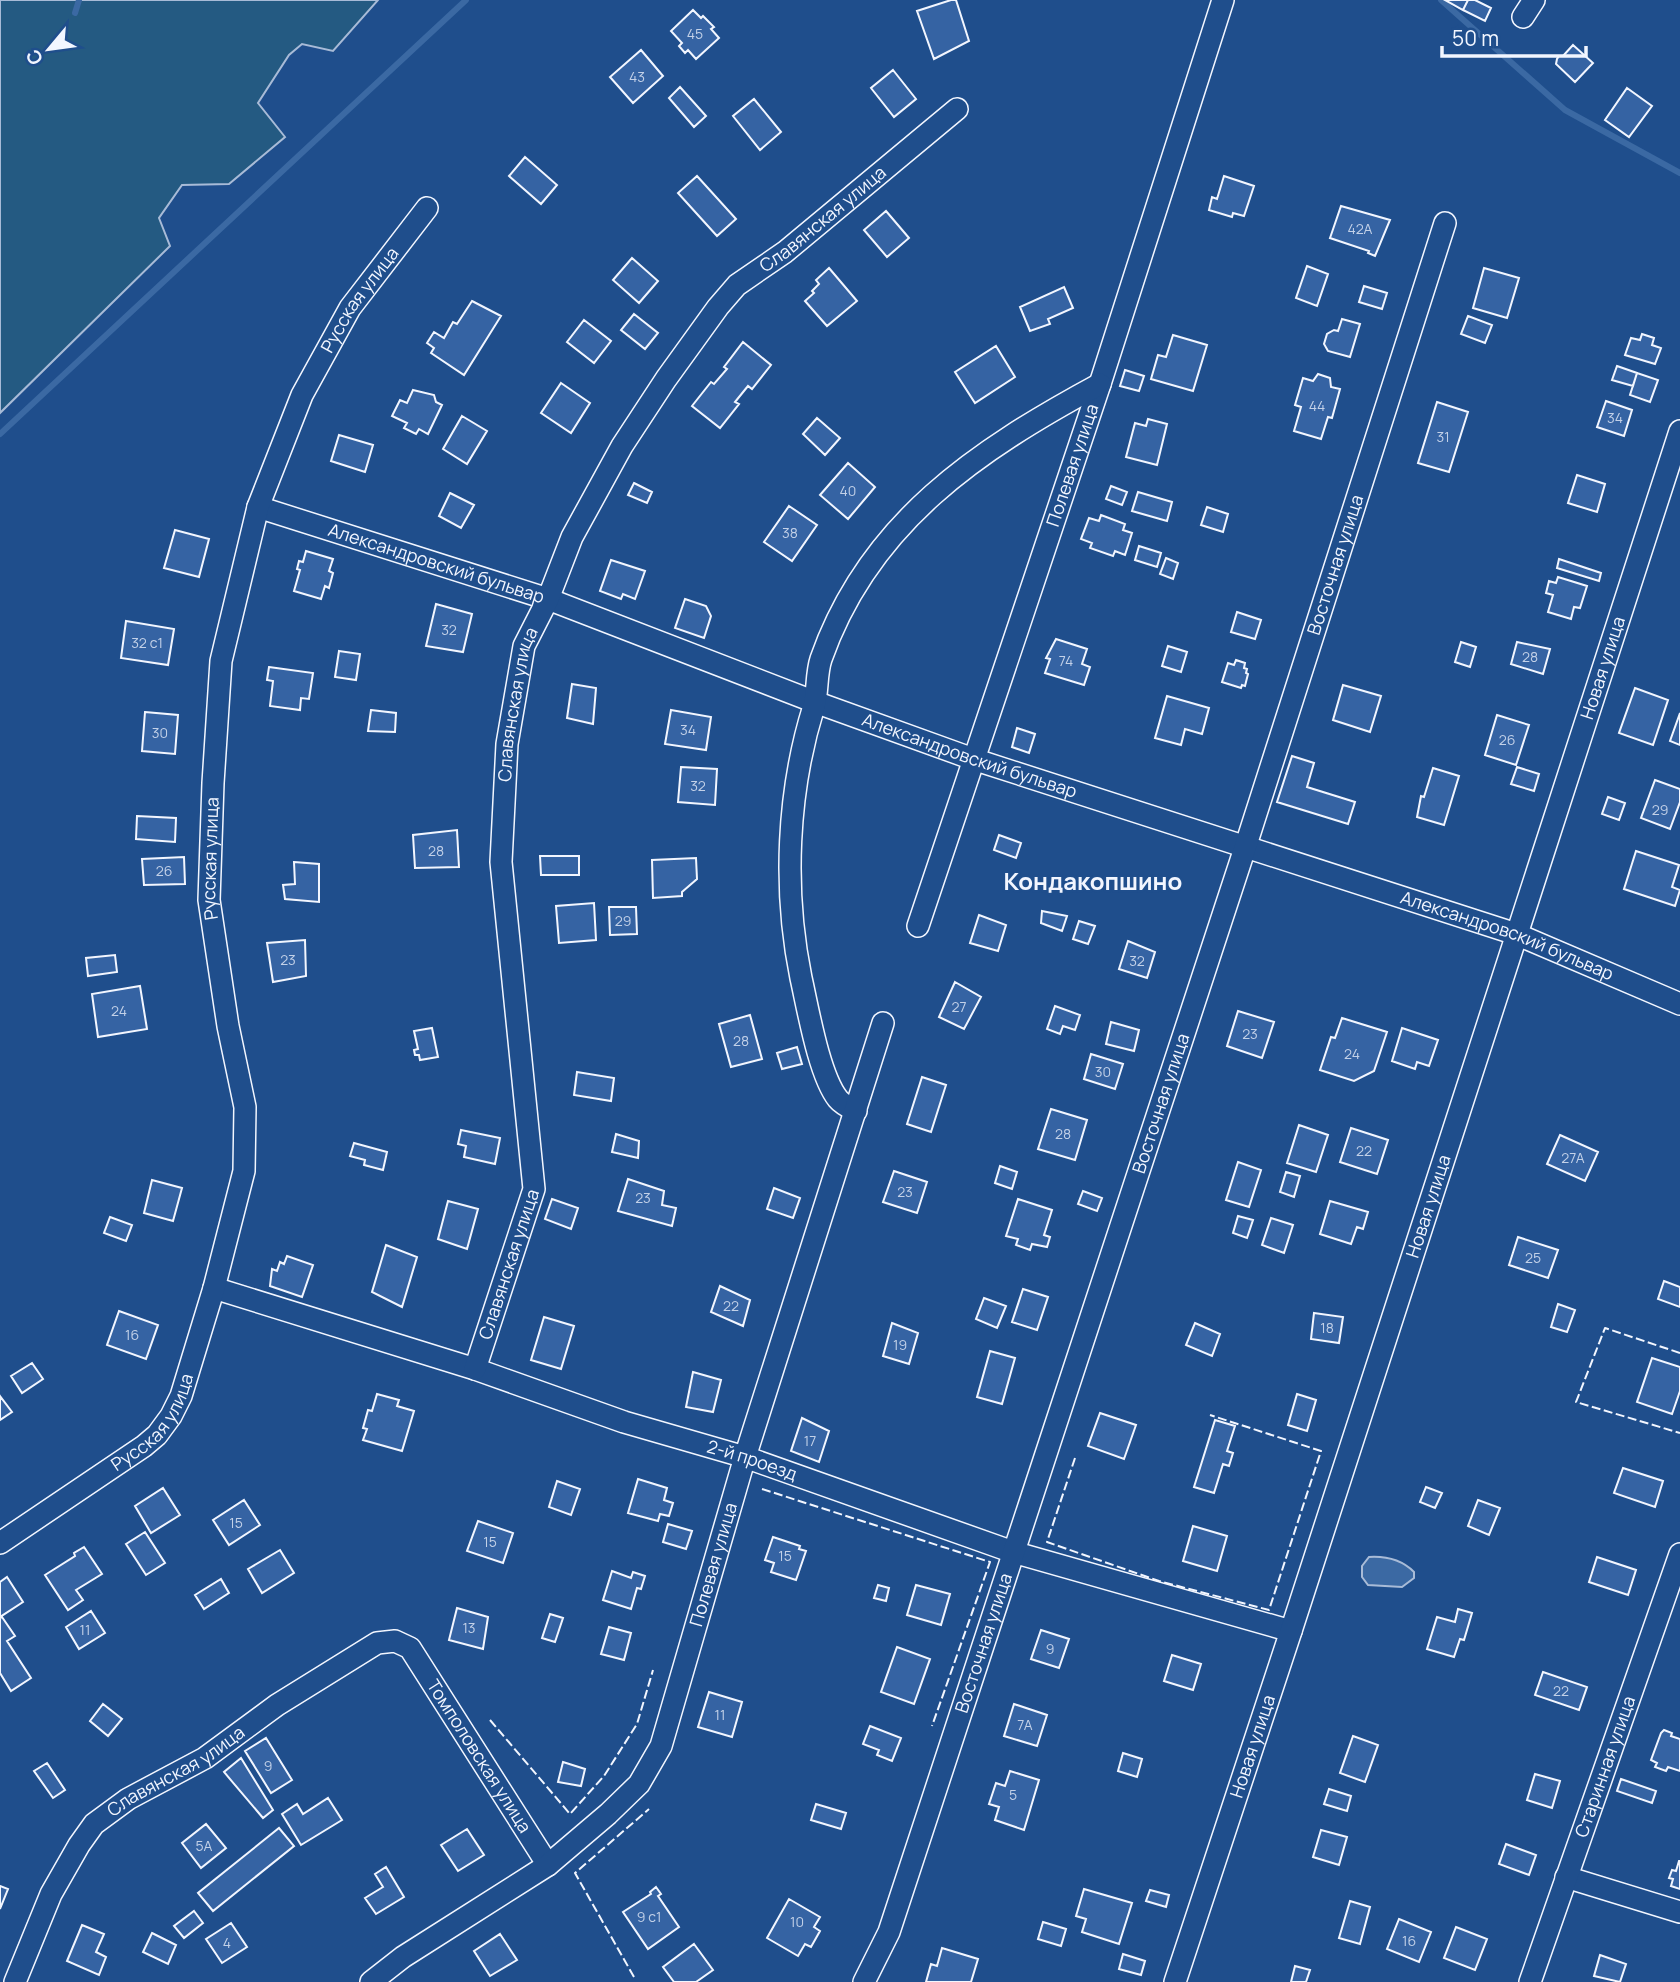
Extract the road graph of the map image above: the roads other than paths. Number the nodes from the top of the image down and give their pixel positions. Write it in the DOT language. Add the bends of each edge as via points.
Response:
graph roads {
  1 [pos="1223,0"];
  2 [pos="957,109"];
  3 [pos="427,208"];
  4 [pos="1445,223"];
  5 [pos="1100,384"];
  6 [pos="1680,431"];
  7 [pos="258,507"];
  8 [pos="548,599"];
  9 [pos="815,702"];
  10 [pos="973,759"];
  11 [pos="1245,848"];
  12 [pos="918,926"];
  13 [pos="1516,934"];
  14 [pos="1680,1004"];
  15 [pos="883,1023"];
  16 [pos="856,1111"];
  17 [pos="214,1288"];
  18 [pos="475,1369"];
  19 [pos="745,1457"];
  20 [pos="0,1543"];
  21 [pos="1013,1552"];
  22 [pos="1680,1554"];
  23 [pos="1292,1631"];
  24 [pos="410,1648"];
  25 [pos="548,1865"];
  26 [pos="1566,1877"];
  27 [pos="1680,1912"];
  28 [pos="15,1982"];
  29 [pos="371,1982"];
  30 [pos="864,1982"];
  31 [pos="1175,1982"];
  32 [pos="1530,1982"];
  1 -- 5 [label="street, Полевая улица"];
  2 -- 8 [label="street, Славянская улица" via="785,252 737,285 718,307 622,446 572,537"];
  3 -- 7 [label="street, Русская улица" via="350,308 302,395"];
  4 -- 11 [label="street, Восточная улица"];
  5 -- 9 [label="street" via="982,454 902,524 842,608 820,662"];
  5 -- 10 [label="street, Полевая улица"];
  6 -- 13 [label="street, Новая улица"];
  7 -- 8 [label="street, Александровский бульвар"];
  7 -- 17 [label="street, Русская улица" via="221,661 213,783 209,900 245,1107 244,1171"];
  8 -- 9 [label="street, Александровский бульвар"];
  8 -- 18 [label="street, Славянская улица" via="524,646 507,744 501,862 534,1189"];
  9 -- 10 [label="street, Александровский бульвар"];
  9 -- 16 [label="street" via="796,782 791,899 795,950 826,1075 839,1100"];
  10 -- 11 [label="street, Александровский бульвар"];
  10 -- 12 [label="street, Полевая улица"];
  11 -- 13 [label="street, Александровский бульвар"];
  11 -- 21 [label="street, Восточная улица"];
  13 -- 14 [label="street, Александровский бульвар"];
  13 -- 23 [label="street, Новая улица"];
  15 -- 16 [label="street, Полевая улица"];
  16 -- 19 [label="street, Полевая улица"];
  17 -- 18 [label="street, 2-й проезд"];
  17 -- 20 [label="street, Русская улица" via="181,1396 157,1435"];
  18 -- 19 [label="street, 2-й проезд" via="624,1422"];
  19 -- 21 [label="street, 2-й проезд"];
  19 -- 25 [label="street, Полевая улица" via="661,1746 639,1784"];
  21 -- 23 [label="street, 2-й проезд"];
  21 -- 30 [label="street, Восточная улица" via="889,1932"];
  22 -- 26 [label="street, Старинная улица"];
  23 -- 31 [label="street, Новая улица"];
  24 -- 25 [label="street, Томполовская улица"];
  24 -- 28 [label="street, Славянская улица" via="395,1641 377,1643 277,1704 205,1758 128,1799 94,1824 51,1894"];
  25 -- 29 [label="street, Полевая улица"];
  26 -- 27 [label="street"];
  26 -- 32 [label="street, Старинная улица"];
}
